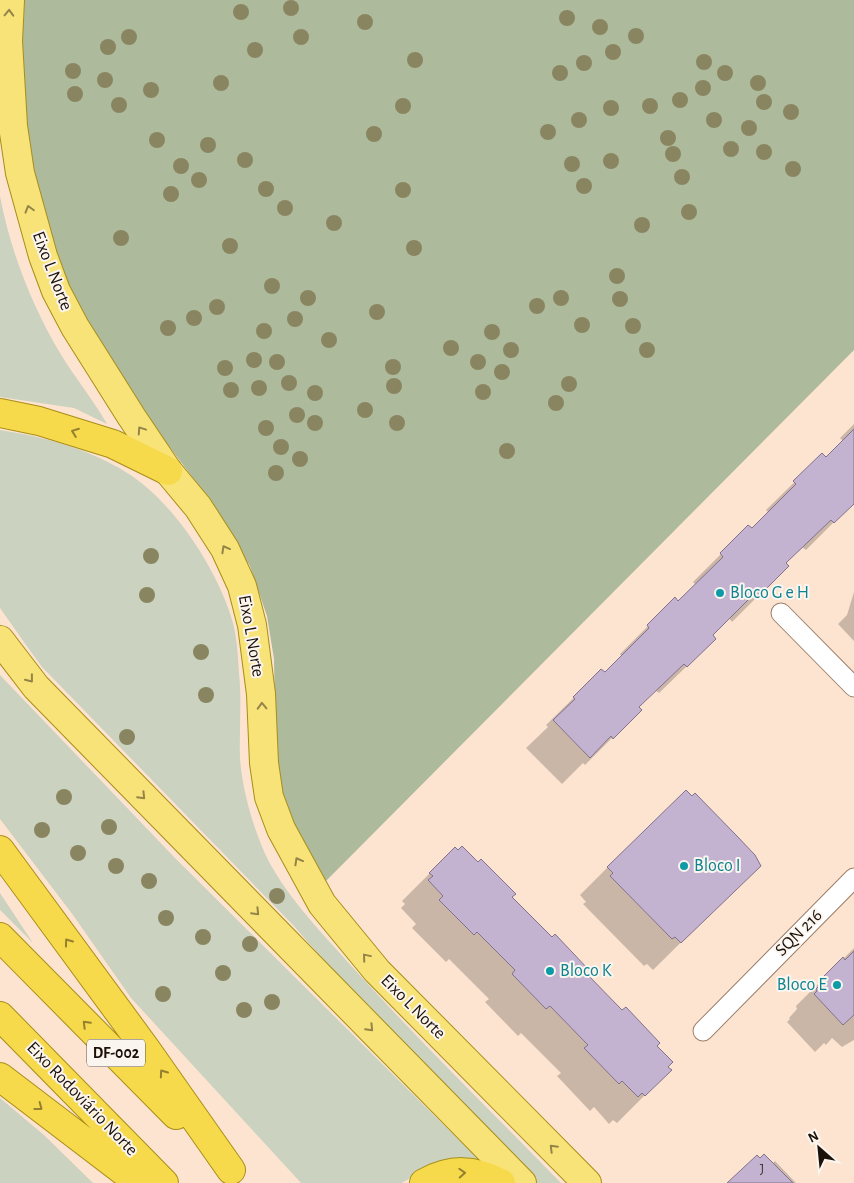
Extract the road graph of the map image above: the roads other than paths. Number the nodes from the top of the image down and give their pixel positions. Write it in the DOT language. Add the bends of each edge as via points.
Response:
graph roads {
  1 [pos="10,0"];
  2 [pos="0,413"];
  3 [pos="168,471"];
  4 [pos="781,613"];
  5 [pos="0,640"];
  6 [pos="854,687"];
  7 [pos="0,850"];
  8 [pos="854,878"];
  9 [pos="0,936"];
  10 [pos="0,1016"];
  11 [pos="703,1031"];
  12 [pos="0,1077"];
  13 [pos="237,1177"];
  14 [pos="139,1183"];
  15 [pos="164,1183"];
  16 [pos="424,1183"];
  17 [pos="501,1183"];
  18 [pos="522,1183"];
  19 [pos="587,1183"];
  3 -- 1 [label="main road, Eixo L Norte, one-way" via="75,326 56,291 43,256 20,173 13,126 8,41"];
  3 -- 2 [label="highway, one-way" via="113,444 39,421"];
  19 -- 3 [label="main road, Eixo L Norte, one-way" via="377,971 322,904 281,829 269,797 260,684 252,626 242,586 225,548 198,507"];
  4 -- 6 [label="street"];
  5 -- 18 [label="main road, one-way" via="36,687"];
  13 -- 7 [label="highway, one-way"];
  8 -- 11 [label="street, SQN 216"];
  13 -- 9 [label="highway, DF-002, one-way"];
  10 -- 15 [label="highway, Eixo Rodoviário Norte"];
  12 -- 14 [label="highway, one-way"];
  16 -- 17 [label="highway, one-way" via="437,1176 467,1171"];
}
